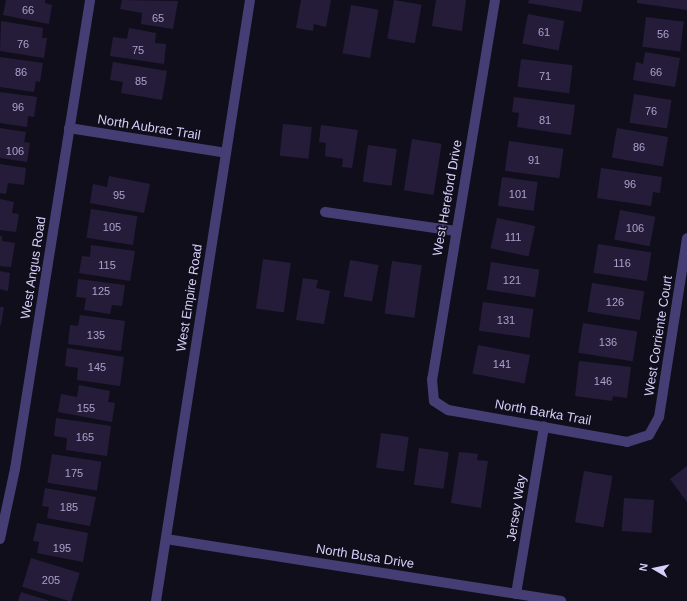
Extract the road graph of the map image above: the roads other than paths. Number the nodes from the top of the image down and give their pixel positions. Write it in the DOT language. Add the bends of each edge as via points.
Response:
graph roads {
  1 [pos="90,0"];
  2 [pos="250,0"];
  3 [pos="495,0"];
  4 [pos="69,128"];
  5 [pos="226,153"];
  6 [pos="325,212"];
  7 [pos="456,231"];
  8 [pos="687,238"];
  9 [pos="434,401"];
  10 [pos="544,426"];
  11 [pos="649,435"];
  12 [pos="0,539"];
  13 [pos="166,539"];
  14 [pos="516,594"];
  15 [pos="156,601"];
  16 [pos="561,601"];
  1 -- 4 [label="street, West Angus Road"];
  2 -- 5 [label="street, West Empire Road"];
  3 -- 7 [label="street, West Hereford Drive"];
  4 -- 5 [label="street, North Aubrac Trail"];
  4 -- 12 [label="street, West Angus Road" via="15,469"];
  5 -- 13 [label="street, West Empire Road"];
  6 -- 7 [label="street"];
  7 -- 9 [label="street, West Hereford Drive" via="432,379"];
  8 -- 11 [label="street, West Corriente Court" via="659,417"];
  9 -- 10 [label="street, North Barka Trail" via="448,410"];
  10 -- 11 [label="street, North Barka Trail" via="627,442"];
  10 -- 14 [label="street, Jersey Way"];
  13 -- 14 [label="street, North Busa Drive"];
  13 -- 15 [label="street, West Empire Road"];
  14 -- 16 [label="street, North Busa Drive"];
}
